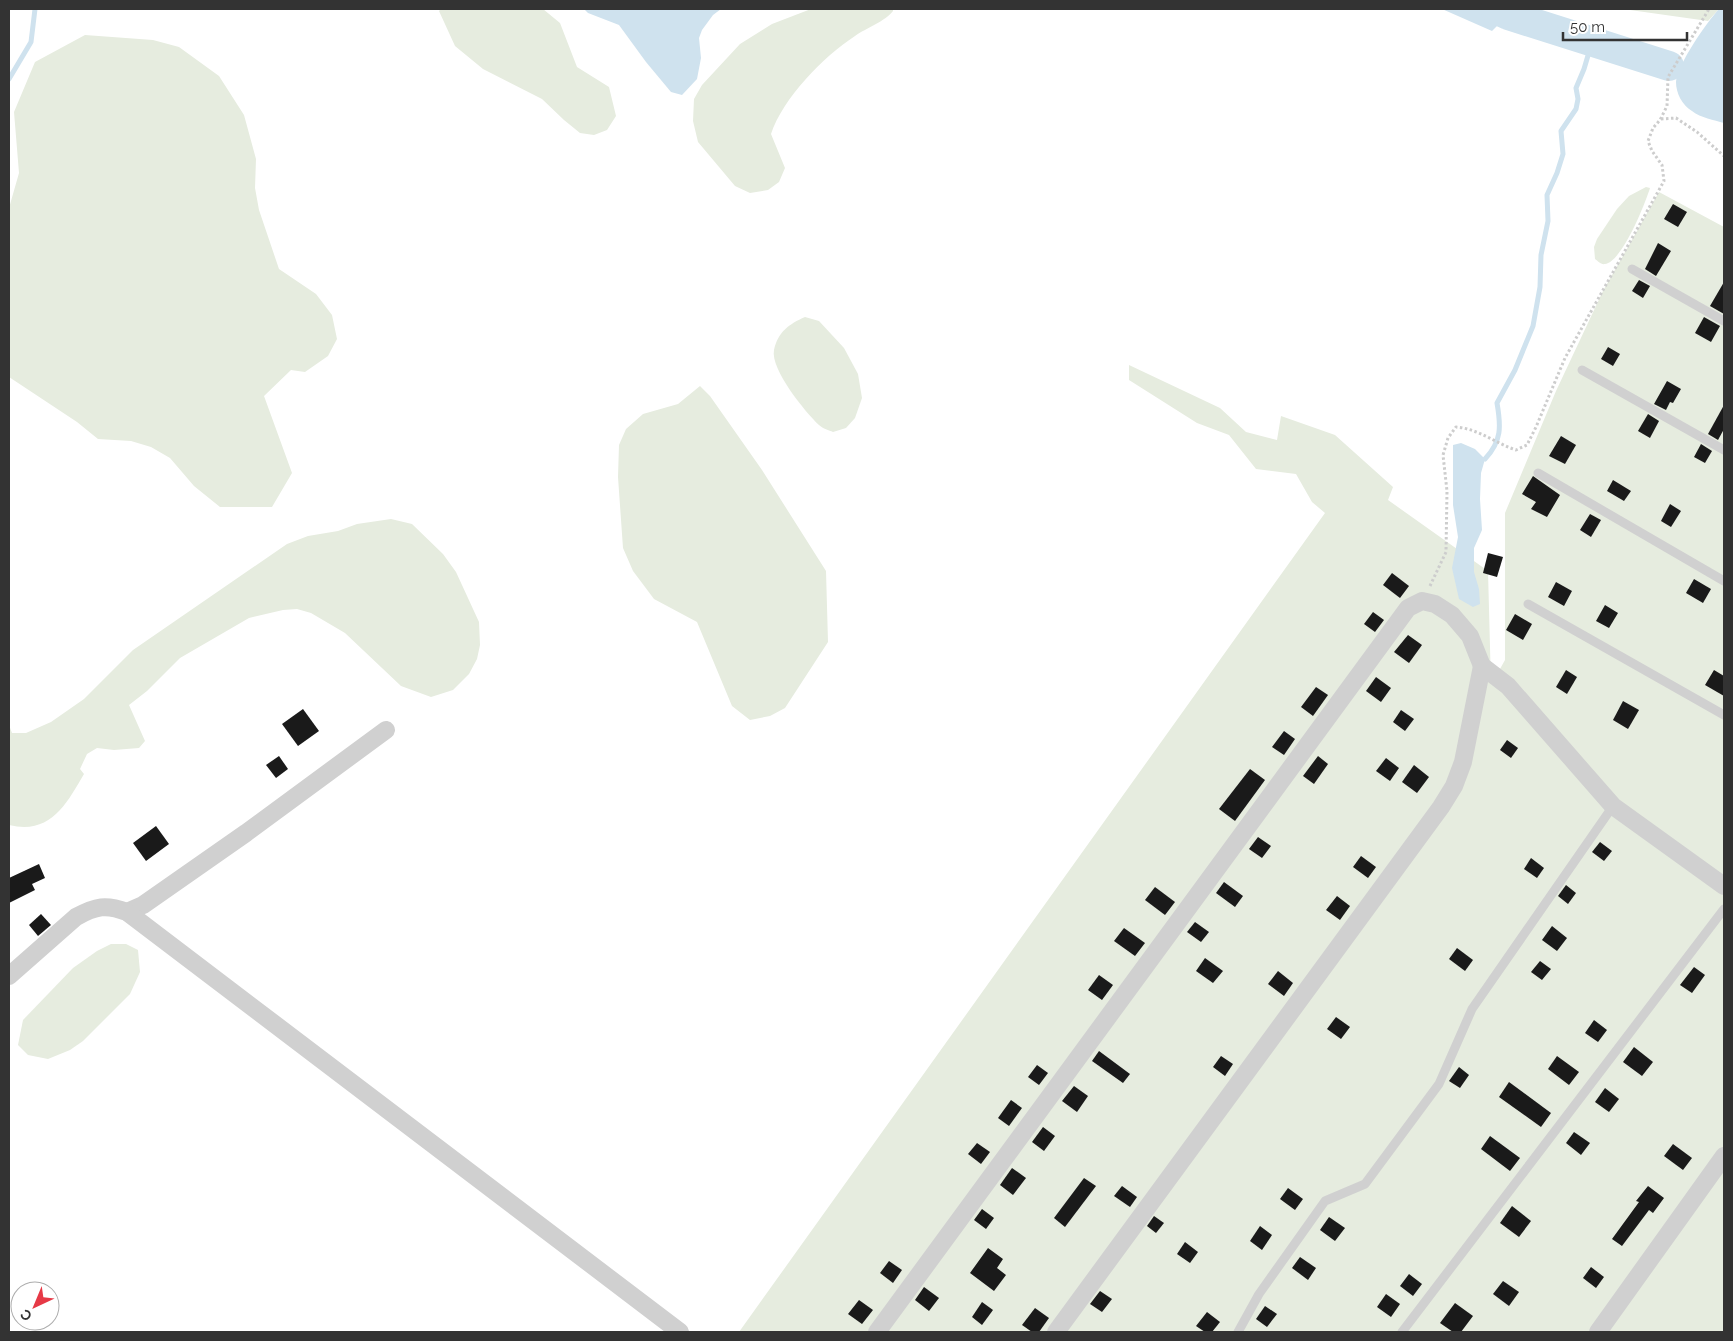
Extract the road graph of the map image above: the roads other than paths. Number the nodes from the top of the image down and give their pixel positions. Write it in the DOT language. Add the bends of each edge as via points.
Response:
graph roads {
  1 [pos="1632,269"];
  2 [pos="1724,320"];
  3 [pos="1582,370"];
  4 [pos="1724,450"];
  5 [pos="1538,473"];
  6 [pos="1724,581"];
  7 [pos="1528,604"];
  8 [pos="1482,666"];
  9 [pos="1724,715"];
  10 [pos="386,730"];
  11 [pos="1614,806"];
  12 [pos="1724,886"];
  13 [pos="1724,910"];
  14 [pos="127,912"];
  15 [pos="9,976"];
  16 [pos="1724,1156"];
  17 [pos="680,1332"];
  18 [pos="876,1332"];
  19 [pos="1056,1332"];
  20 [pos="1238,1332"];
  21 [pos="1402,1332"];
  22 [pos="1598,1332"];
  1 -- 2 [label="lane"];
  3 -- 4 [label="lane"];
  5 -- 6 [label="lane"];
  7 -- 9 [label="lane"];
  8 -- 11 [label="street" via="1508,686"];
  8 -- 18 [label="street" via="1470,636 1452,615 1435,604 1422,601 1408,608"];
  8 -- 19 [label="street" via="1463,762 1442,807"];
  10 -- 14 [label="street" via="143,905"];
  11 -- 12 [label="street"];
  11 -- 20 [label="lane" via="1472,1009 1439,1084 1365,1184 1325,1201 1259,1294"];
  13 -- 21 [label="lane"];
  14 -- 15 [label="street" via="96,907 76,917"];
  14 -- 17 [label="street"];
  16 -- 22 [label="street"];
}
